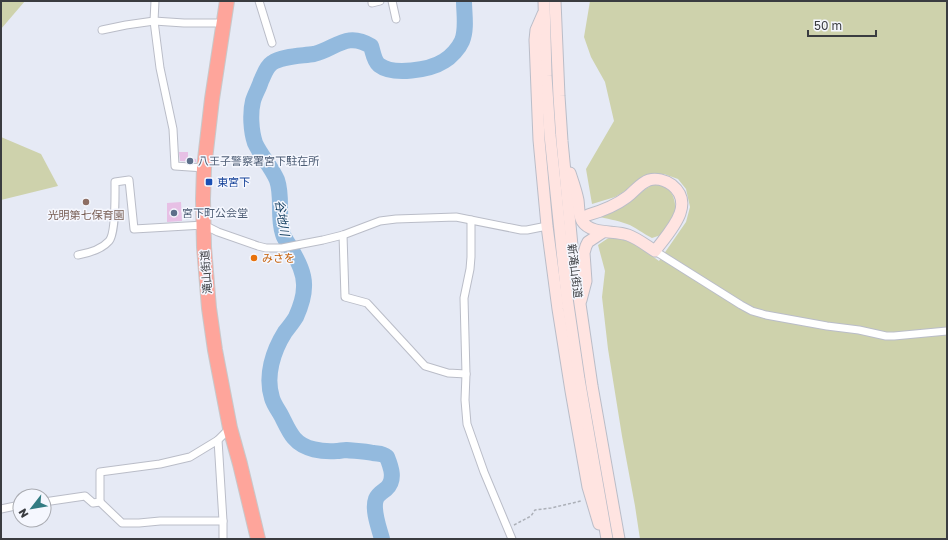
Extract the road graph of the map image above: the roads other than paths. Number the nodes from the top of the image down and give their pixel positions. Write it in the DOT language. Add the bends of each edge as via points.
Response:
graph roads {
  1 [pos="155,1"];
  2 [pos="227,1"];
  3 [pos="259,1"];
  4 [pos="372,1"];
  5 [pos="380,1"];
  6 [pos="392,1"];
  7 [pos="555,1"];
  8 [pos="545,5"];
  9 [pos="396,19"];
  10 [pos="154,21"];
  11 [pos="224,23"];
  12 [pos="102,30"];
  13 [pos="272,43"];
  14 [pos="562,141"];
  15 [pos="204,168"];
  16 [pos="588,215"];
  17 [pos="471,220"];
  18 [pos="204,225"];
  19 [pos="550,225"];
  20 [pos="603,232"];
  21 [pos="343,235"];
  22 [pos="655,251"];
  23 [pos="78,255"];
  24 [pos="580,305"];
  25 [pos="947,331"];
  26 [pos="466,374"];
  27 [pos="230,428"];
  28 [pos="218,440"];
  29 [pos="52,501"];
  30 [pos="100,502"];
  31 [pos="12,507"];
  32 [pos="1,509"];
  33 [pos="223,521"];
  34 [pos="223,539"];
  35 [pos="258,539"];
  36 [pos="512,539"];
  37 [pos="606,539"];
  38 [pos="619,539"];
  1 -- 10 [label="street"];
  2 -- 11 [label="highway, 滝山街道"];
  3 -- 13 [label="street"];
  4 -- 5 [label="street"];
  6 -- 9 [label="street"];
  7 -- 14 [label="main road, 新滝山街道"];
  8 -- 19 [label="main road" via="534,40 539,140"];
  8 -- 37 [label="main road, 新滝山街道" via="550,136 566,290"];
  10 -- 11 [label="street"];
  10 -- 12 [label="street"];
  10 -- 15 [label="street" via="160,68 173,128 175,166"];
  11 -- 15 [label="highway, 滝山街道"];
  14 -- 20 [label="main road" via="581,219 587,226"];
  14 -- 24 [label="main road, 新滝山街道"];
  15 -- 18 [label="highway, 滝山街道"];
  16 -- 22 [label="main road" via="616,205 650,180 668,182 680,194 681,212"];
  17 -- 19 [label="street" via="521,230"];
  17 -- 21 [label="street" via="456,217 396,219 380,221"];
  17 -- 26 [label="street" via="470,269 464,298"];
  18 -- 21 [label="street" via="266,248 282,248"];
  18 -- 23 [label="street" via="134,229 129,180 115,182 110,240 94,251"];
  18 -- 27 [label="highway, 滝山街道" via="209,308"];
  19 -- 37 [label="main road" via="558,309 588,487"];
  20 -- 22 [label="main road" via="629,236"];
  20 -- 24 [label="main road" via="586,246 586,280"];
  21 -- 26 [label="street" via="344,297 367,303 425,366 448,373"];
  22 -- 25 [label="street" via="741,305 766,315 894,336"];
  24 -- 38 [label="main road, 新滝山街道"];
  26 -- 36 [label="street" via="467,424"];
  27 -- 28 [label="street"];
  27 -- 35 [label="highway, 滝山街道"];
  28 -- 30 [label="street" via="190,457 100,472"];
  28 -- 33 [label="street"];
  29 -- 30 [label="street" via="85,496 93,503"];
  30 -- 33 [label="street" via="122,523"];
  31 -- 32 [label="street"];
  33 -- 34 [label="street"];
}
